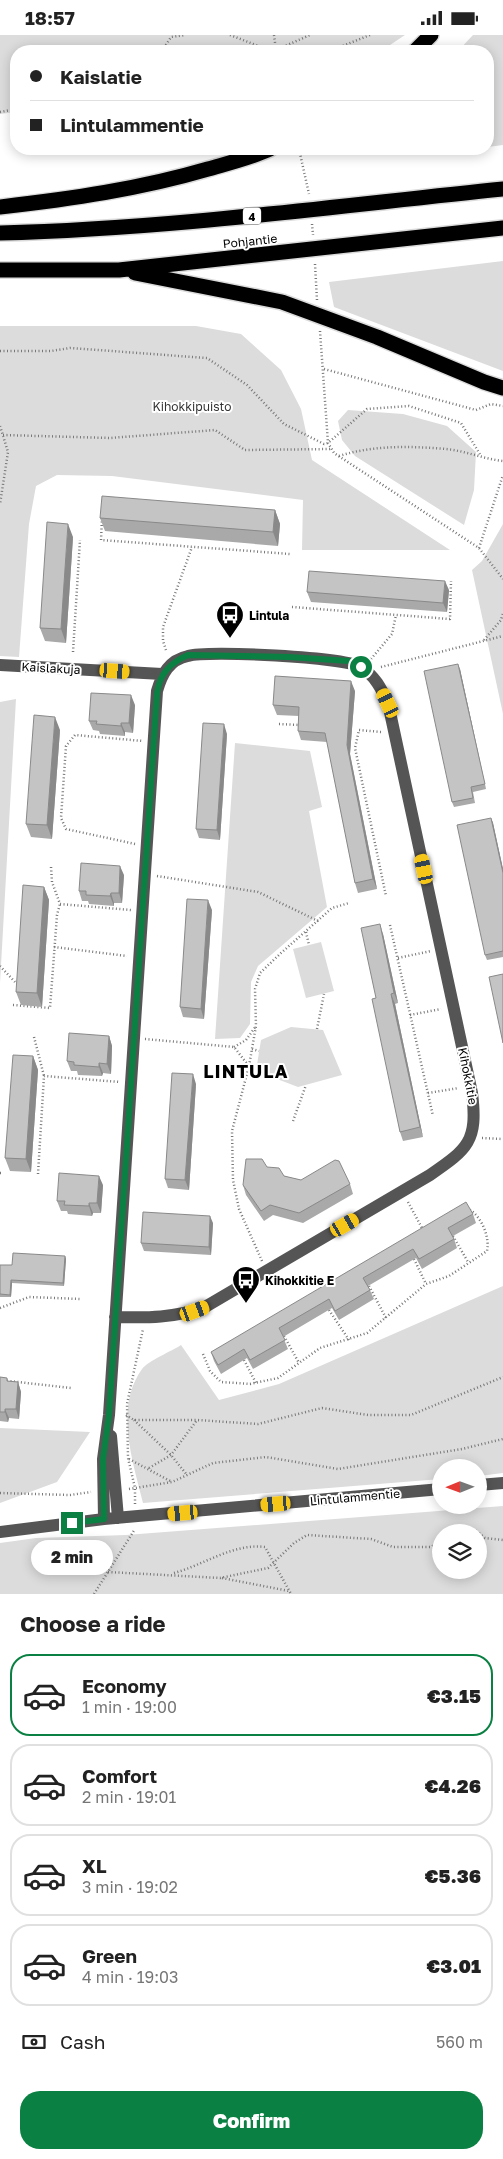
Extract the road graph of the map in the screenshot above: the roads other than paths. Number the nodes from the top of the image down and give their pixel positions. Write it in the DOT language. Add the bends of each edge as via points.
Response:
graph roads {
  1 [pos="431,35"];
  2 [pos="420,45"];
  3 [pos="256,155"];
  4 [pos="503,189"];
  5 [pos="0,207"];
  6 [pos="503,228"];
  7 [pos="0,233"];
  8 [pos="0,270"];
  9 [pos="119,270"];
  10 [pos="503,388"];
  11 [pos="0,665"];
  12 [pos="162,675"];
  13 [pos="116,1317"];
  14 [pos="109,1415"];
  15 [pos="503,1483"];
  16 [pos="488,1484"];
  17 [pos="432,1490"];
  18 [pos="118,1518"];
  19 [pos="104,1519"];
  20 [pos="0,1533"];
  1 -- 2 [label="highway"];
  3 -- 5 [label="highway" via="163,182"];
  4 -- 7 [label="highway, Pohjantie / 4" via="226,219"];
  6 -- 9 [label="highway, Pohjantie"];
  8 -- 9 [label="highway, Pohjantie"];
  9 -- 10 [label="highway" via="282,302"];
  11 -- 12 [label="street, Kaislakuja"];
  12 -- 13 [label="street" via="157,693"];
  12 -- 13 [label="street, Kihokkitie" via="176,661 188,655 262,656 349,661 380,685 388,703 475,1118 461,1154 223,1297 185,1315"];
  13 -- 14 [label="street"];
  14 -- 18 [label="street"];
  14 -- 19 [label="street" via="103,1459"];
  15 -- 16 [label="street"];
  17 -- 18 [label="street, Lintulammentie"];
  18 -- 19 [label="street, Lintulammentie"];
  19 -- 20 [label="street, Lintulammentie"];
}
